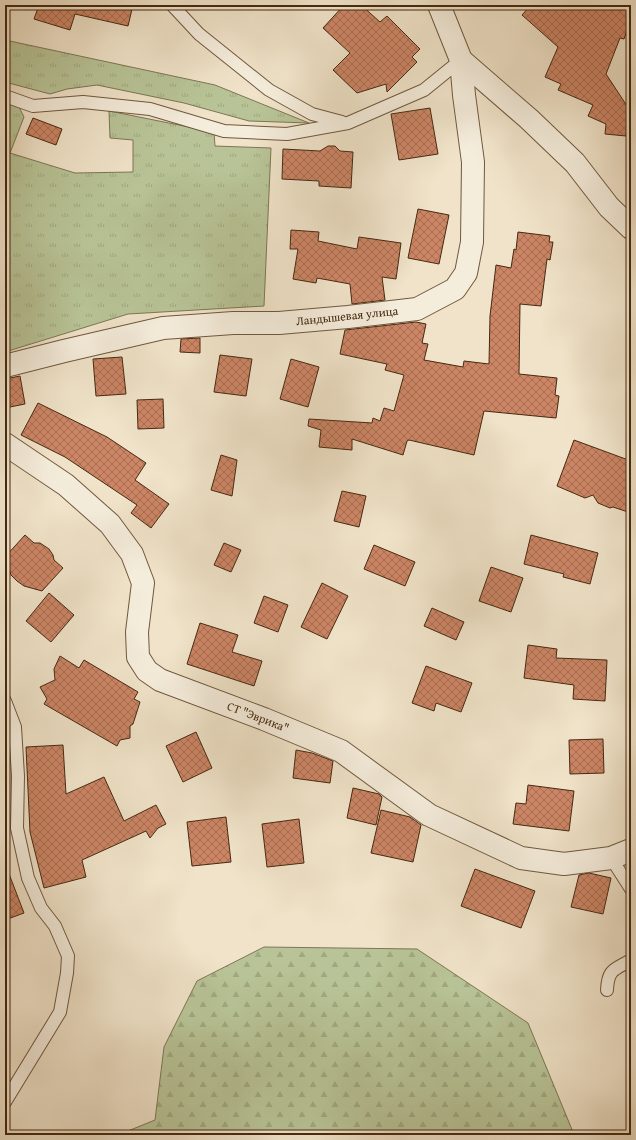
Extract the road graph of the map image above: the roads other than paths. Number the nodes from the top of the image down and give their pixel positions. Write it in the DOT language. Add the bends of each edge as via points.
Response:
graph roads {
  1 [pos="172,5"];
  2 [pos="440,5"];
  3 [pos="461,60"];
  4 [pos="5,96"];
  5 [pos="348,123"];
  6 [pos="631,228"];
  7 [pos="5,366"];
  8 [pos="5,444"];
  9 [pos="5,701"];
  10 [pos="631,850"];
  11 [pos="611,858"];
  12 [pos="631,889"];
  13 [pos="631,960"];
  14 [pos="608,990"];
  15 [pos="5,1102"];
  1 -- 5 [label="lane" via="199,34 269,90 312,114"];
  2 -- 3 [label="street, Ландышевая улица"];
  3 -- 5 [label="lane" via="424,90"];
  3 -- 6 [label="street, Ландышевая улица" via="575,164 609,207"];
  3 -- 7 [label="street, Ландышевая улица" via="473,162 472,242 466,273 455,289 416,309 279,323 163,328"];
  4 -- 5 [label="lane" via="34,106 82,102 150,109 224,131 287,134"];
  8 -- 11 [label="street, СТ \"Эврика\"" via="66,486 110,524 132,554 143,582 137,632 138,657 147,671 160,680 341,751 429,815 521,858 564,864"];
  9 -- 15 [label="lane" via="15,727 18,776 16,828 28,878 41,908 55,926 68,956 60,1012"];
  10 -- 11 [label="street, СТ \"Эврика\""];
  11 -- 12 [label="lane"];
  13 -- 14 [label="lane" via="608,977"];
}
